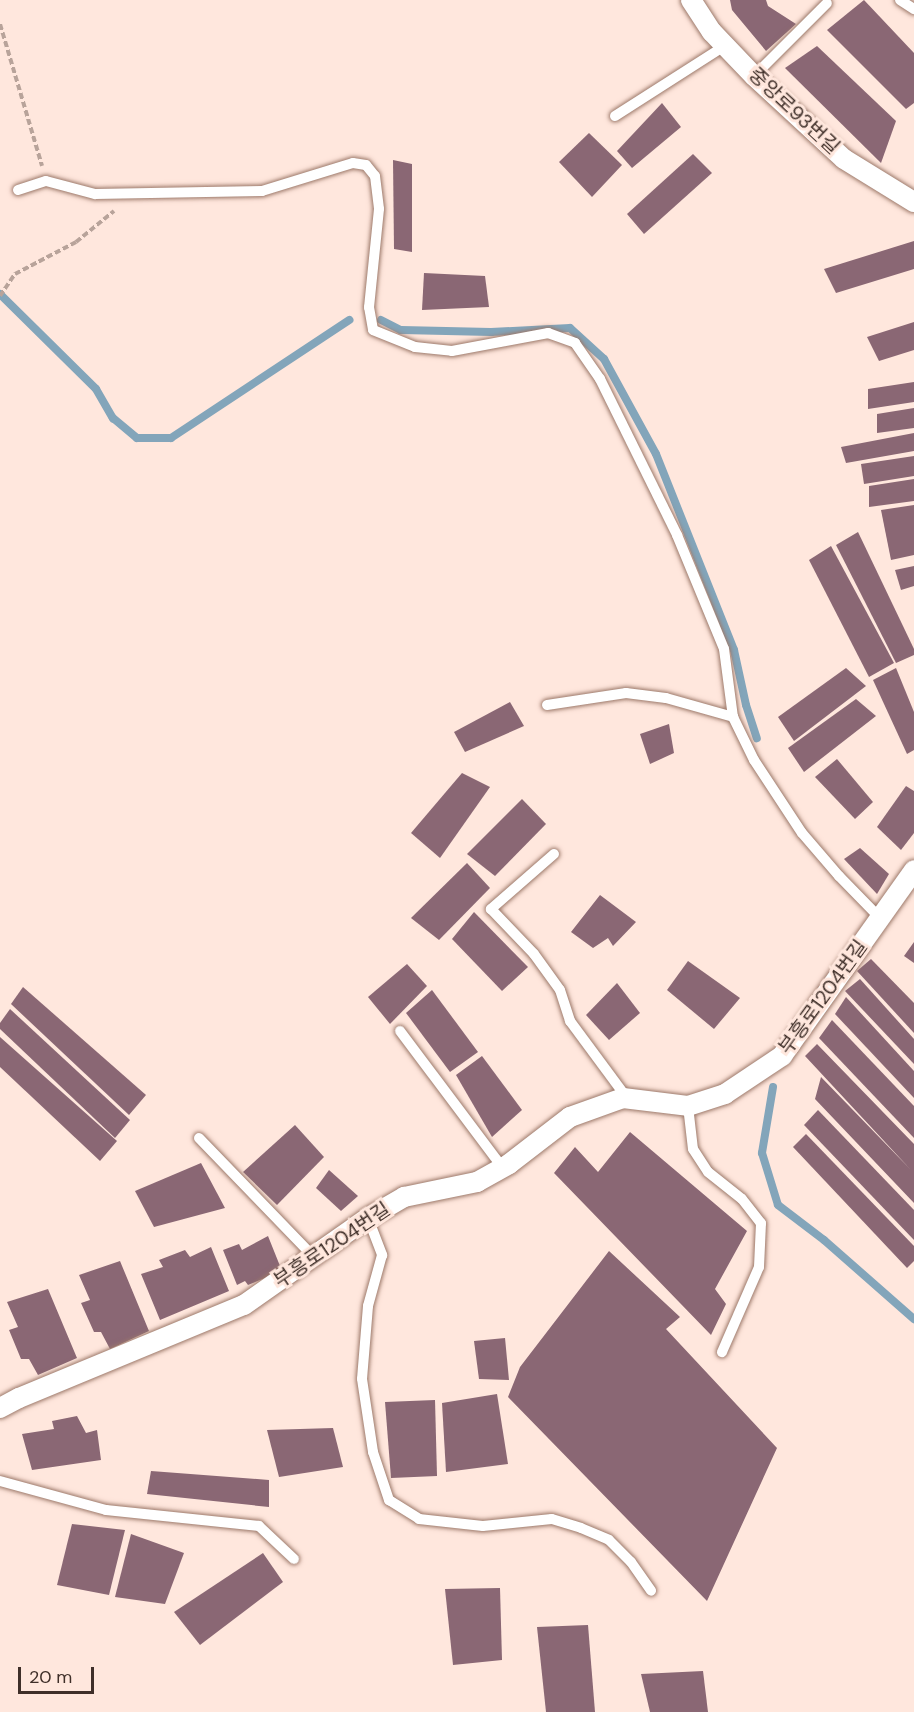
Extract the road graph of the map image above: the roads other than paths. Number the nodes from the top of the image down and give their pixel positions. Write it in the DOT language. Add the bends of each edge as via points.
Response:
graph roads {
  1 [pos="692,0"];
  2 [pos="900,0"];
  3 [pos="827,3"];
  4 [pos="914,9"];
  5 [pos="726,45"];
  6 [pos="754,76"];
  7 [pos="615,116"];
  8 [pos="18,190"];
  9 [pos="914,202"];
  10 [pos="547,705"];
  11 [pos="733,717"];
  12 [pos="554,854"];
  13 [pos="914,870"];
  14 [pos="880,918"];
  15 [pos="400,1031"];
  16 [pos="627,1098"];
  17 [pos="688,1106"];
  18 [pos="199,1138"];
  19 [pos="503,1168"];
  20 [pos="368,1218"];
  21 [pos="314,1257"];
  22 [pos="722,1352"];
  23 [pos="0,1408"];
  24 [pos="0,1481"];
  25 [pos="294,1559"];
  26 [pos="651,1591"];
  1 -- 5 [label="street, 중앙로93번길" via="712,32"];
  2 -- 4 [label="lane"];
  3 -- 6 [label="lane"];
  5 -- 6 [label="street, 중앙로93번길"];
  5 -- 7 [label="lane"];
  6 -- 9 [label="street, 중앙로93번길" via="844,159"];
  8 -- 11 [label="lane" via="46,181 95,194 262,191 353,163 366,165 375,176 379,208 369,307 373,330 415,347 452,351 548,333 575,343 600,379 676,535 724,650"];
  10 -- 11 [label="lane" via="626,693 666,698"];
  11 -- 14 [label="lane" via="754,760 802,833"];
  12 -- 16 [label="lane" via="491,909 554,981 570,1021"];
  13 -- 14 [label="street, 부흥로1204번길"];
  14 -- 17 [label="street, 부흥로1204번길" via="782,1056 725,1094"];
  15 -- 19 [label="lane"];
  16 -- 17 [label="street, 부흥로1204번길"];
  16 -- 19 [label="street, 부흥로1204번길" via="570,1117"];
  17 -- 22 [label="lane" via="693,1149 708,1172 742,1199 761,1223 759,1267"];
  18 -- 21 [label="lane"];
  19 -- 20 [label="street, 부흥로1204번길" via="477,1182 404,1197"];
  20 -- 21 [label="street, 부흥로1204번길"];
  20 -- 26 [label="lane" via="382,1255 368,1306 362,1378 373,1452 390,1500 419,1519 483,1526 552,1518 581,1528 609,1540"];
  21 -- 23 [label="street, 부흥로1204번길" via="244,1305"];
  24 -- 25 [label="lane" via="106,1510 259,1526"];
}
